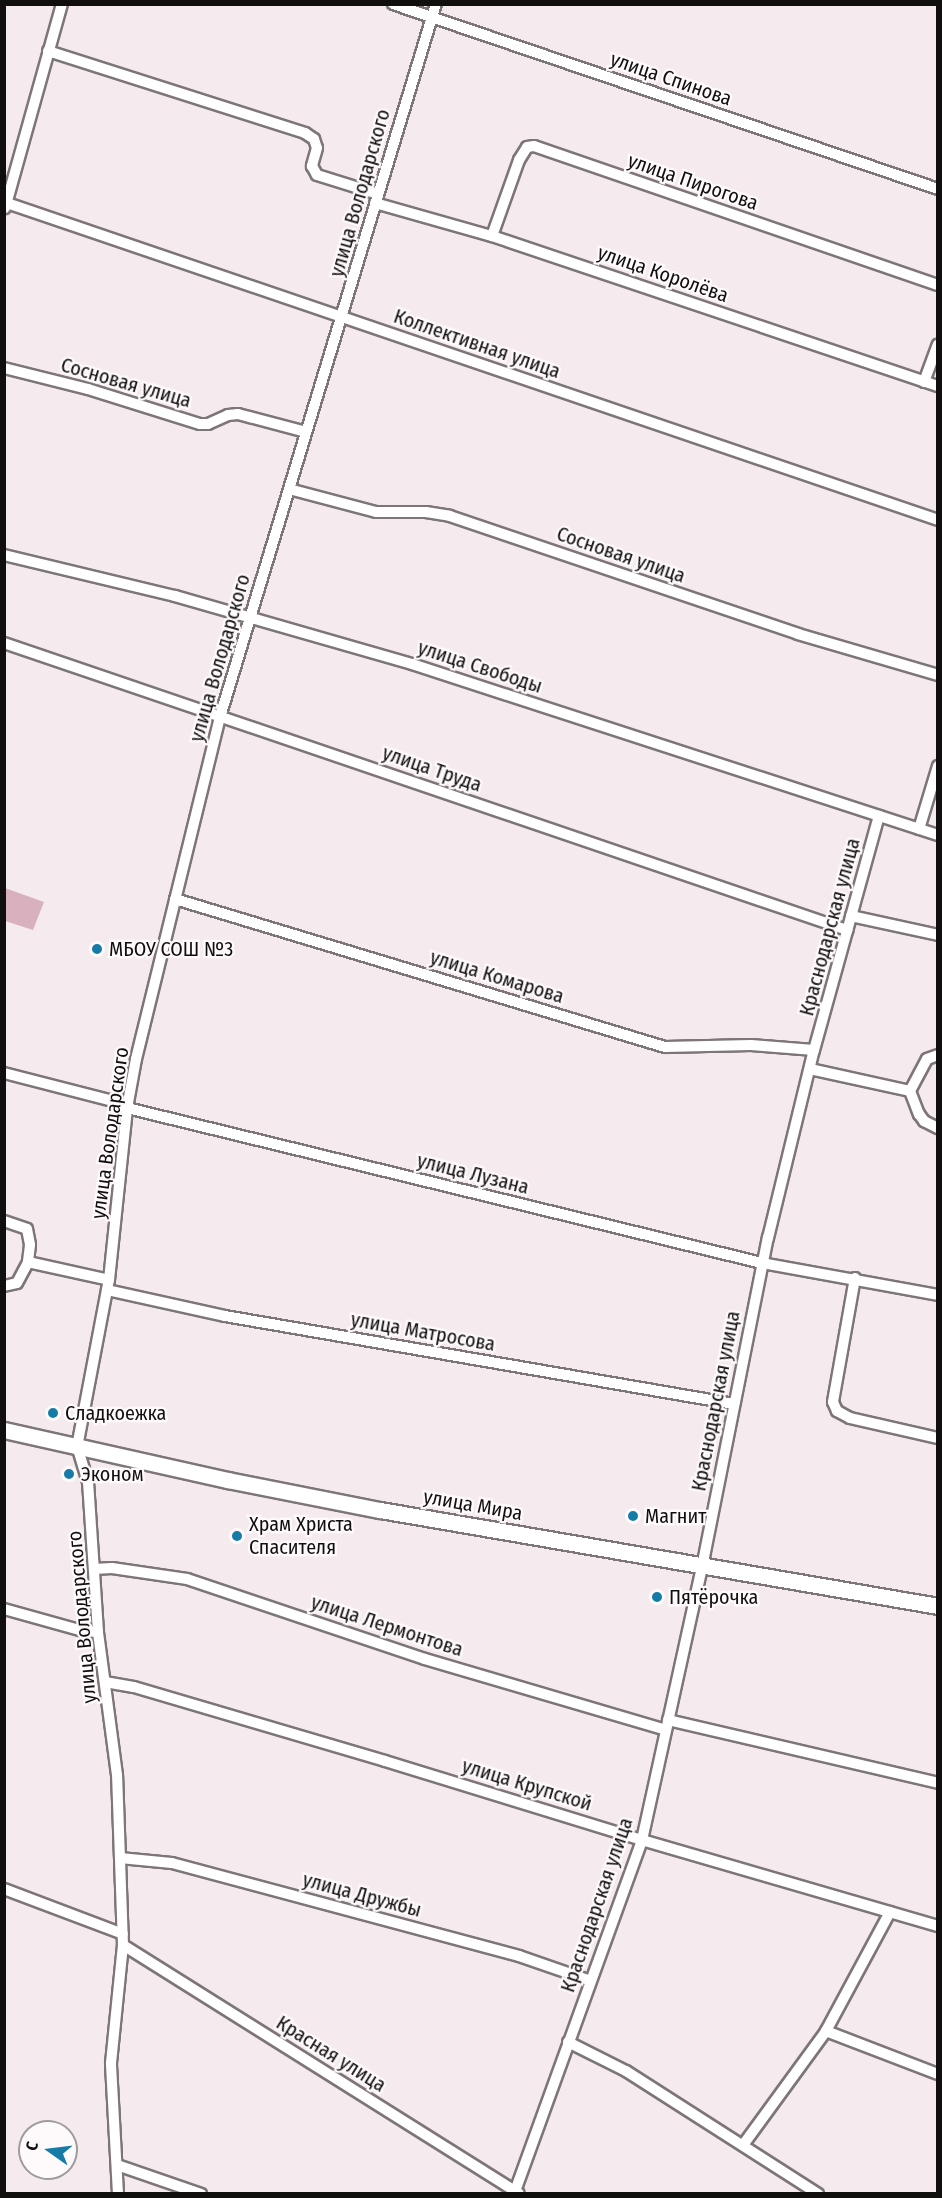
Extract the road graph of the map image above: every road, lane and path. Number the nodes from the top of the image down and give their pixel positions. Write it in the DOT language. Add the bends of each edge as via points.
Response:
graph roads {
  1 [pos="62,4"];
  2 [pos="393,4"];
  3 [pos="436,4"];
  4 [pos="431,16"];
  5 [pos="48,51"];
  6 [pos="938,189"];
  7 [pos="376,198"];
  8 [pos="5,205"];
  9 [pos="492,236"];
  10 [pos="938,285"];
  11 [pos="342,318"];
  12 [pos="938,344"];
  13 [pos="4,368"];
  14 [pos="924,382"];
  15 [pos="938,386"];
  16 [pos="306,432"];
  17 [pos="289,489"];
  18 [pos="938,520"];
  19 [pos="4,555"];
  20 [pos="251,616"];
  21 [pos="4,643"];
  22 [pos="938,675"];
  23 [pos="220,717"];
  24 [pos="938,766"];
  25 [pos="879,816"];
  26 [pos="919,829"];
  27 [pos="938,835"];
  28 [pos="175,899"];
  29 [pos="851,916"];
  30 [pos="847,930"];
  31 [pos="938,935"];
  32 [pos="814,1050"];
  33 [pos="938,1055"];
  34 [pos="810,1069"];
  35 [pos="4,1073"];
  36 [pos="910,1092"];
  37 [pos="128,1108"];
  38 [pos="938,1128"];
  39 [pos="4,1221"];
  40 [pos="28,1262"];
  41 [pos="762,1263"];
  42 [pos="855,1278"];
  43 [pos="108,1285"];
  44 [pos="4,1286"];
  45 [pos="938,1294"];
  46 [pos="734,1404"];
  47 [pos="4,1430"];
  48 [pos="938,1438"];
  49 [pos="77,1447"];
  50 [pos="702,1567"];
  51 [pos="94,1569"];
  52 [pos="938,1606"];
  53 [pos="4,1609"];
  54 [pos="98,1632"];
  55 [pos="105,1682"];
  56 [pos="667,1725"];
  57 [pos="938,1783"];
  58 [pos="642,1840"];
  59 [pos="120,1858"];
  60 [pos="4,1889"];
  61 [pos="890,1912"];
  62 [pos="938,1926"];
  63 [pos="123,1940"];
  64 [pos="591,1981"];
  65 [pos="826,2031"];
  66 [pos="568,2042"];
  67 [pos="938,2074"];
  68 [pos="743,2145"];
  69 [pos="117,2165"];
  70 [pos="118,2193"];
  71 [pos="201,2193"];
  72 [pos="516,2193"];
  73 [pos="818,2193"];
  1 -- 5 [label="street"];
  2 -- 4 [label="street, улица Спинова"];
  3 -- 4 [label="street, улица Володарского"];
  4 -- 6 [label="street, улица Спинова"];
  4 -- 7 [label="street, улица Володарского"];
  5 -- 7 [label="street, улица Королёва" via="305,133 314,139 317,148 312,166 317,175"];
  5 -- 8 [label="street"];
  7 -- 9 [label="street, улица Королёва"];
  7 -- 11 [label="street, улица Володарского"];
  8 -- 11 [label="street, Коллективная улица"];
  9 -- 10 [label="street, улица Пирогова" via="519,160 527,147 534,146"];
  9 -- 14 [label="street, улица Королёва"];
  11 -- 16 [label="street, улица Володарского"];
  11 -- 18 [label="street, Коллективная улица"];
  12 -- 14 [label="street"];
  13 -- 16 [label="street, Сосновая улица" via="201,424 238,414"];
  14 -- 15 [label="street, улица Королёва"];
  16 -- 17 [label="street, улица Володарского"];
  17 -- 20 [label="street, улица Володарского"];
  17 -- 22 [label="street, Сосновая улица" via="376,513 426,512 450,516 798,634"];
  19 -- 20 [label="street, улица Свободы"];
  20 -- 23 [label="street, улица Володарского"];
  20 -- 25 [label="street, улица Свободы" via="412,663"];
  21 -- 23 [label="street, улица Труда"];
  23 -- 28 [label="street, улица Володарского"];
  23 -- 30 [label="street, улица Труда"];
  24 -- 26 [label="street"];
  25 -- 26 [label="street, улица Свободы"];
  25 -- 29 [label="street, Краснодарская улица"];
  26 -- 27 [label="street, улица Свободы"];
  28 -- 32 [label="street, улица Комарова" via="665,1047 751,1045"];
  28 -- 37 [label="street, улица Володарского"];
  29 -- 30 [label="street, Краснодарская улица"];
  29 -- 31 [label="street"];
  30 -- 32 [label="street, Краснодарская улица"];
  32 -- 34 [label="street, Краснодарская улица"];
  33 -- 36 [label="street" via="927,1059"];
  34 -- 36 [label="street"];
  34 -- 41 [label="street, Краснодарская улица"];
  35 -- 37 [label="street, улица Лузана"];
  36 -- 38 [label="street" via="919,1114"];
  37 -- 41 [label="street, улица Лузана"];
  37 -- 43 [label="street, улица Володарского"];
  39 -- 40 [label="street" via="27,1229"];
  40 -- 43 [label="street, улица Матросова"];
  40 -- 44 [label="street" via="17,1283"];
  41 -- 42 [label="street, улица Лузана"];
  41 -- 46 [label="street, Краснодарская улица"];
  42 -- 45 [label="street, улица Лузана"];
  42 -- 48 [label="street" via="833,1402 837,1411 850,1418"];
  43 -- 46 [label="street, улица Матросова" via="225,1316"];
  43 -- 49 [label="street, улица Володарского"];
  46 -- 50 [label="street, Краснодарская улица"];
  47 -- 49 [label="main road, улица Мира"];
  49 -- 50 [label="main road, улица Мира" via="380,1510"];
  49 -- 51 [label="street, улица Володарского" via="88,1482"];
  50 -- 52 [label="main road, улица Мира"];
  50 -- 56 [label="street, Краснодарская улица"];
  51 -- 54 [label="street, улица Володарского"];
  51 -- 56 [label="street, улица Лермонтова" via="187,1579 425,1659"];
  53 -- 54 [label="street"];
  54 -- 55 [label="street, улица Володарского"];
  55 -- 58 [label="street, улица Крупской" via="134,1687"];
  55 -- 59 [label="street, улица Володарского" via="117,1775"];
  56 -- 57 [label="street, улица Лермонтова"];
  56 -- 58 [label="street, Краснодарская улица"];
  58 -- 61 [label="street, улица Крупской"];
  58 -- 64 [label="street, Краснодарская улица"];
  59 -- 63 [label="street, улица Володарского"];
  59 -- 64 [label="street, улица Дружбы" via="172,1863 519,1956"];
  60 -- 63 [label="street, Красная улица"];
  61 -- 62 [label="street, улица Крупской"];
  61 -- 65 [label="street"];
  63 -- 69 [label="street, улица Володарского" via="111,2063"];
  63 -- 72 [label="street, Красная улица"];
  64 -- 66 [label="street, Краснодарская улица"];
  65 -- 67 [label="street"];
  65 -- 68 [label="street"];
  66 -- 68 [label="street" via="627,2071"];
  66 -- 72 [label="street, Краснодарская улица"];
  68 -- 73 [label="street"];
  69 -- 70 [label="street, улица Володарского"];
  69 -- 71 [label="street"];
}
